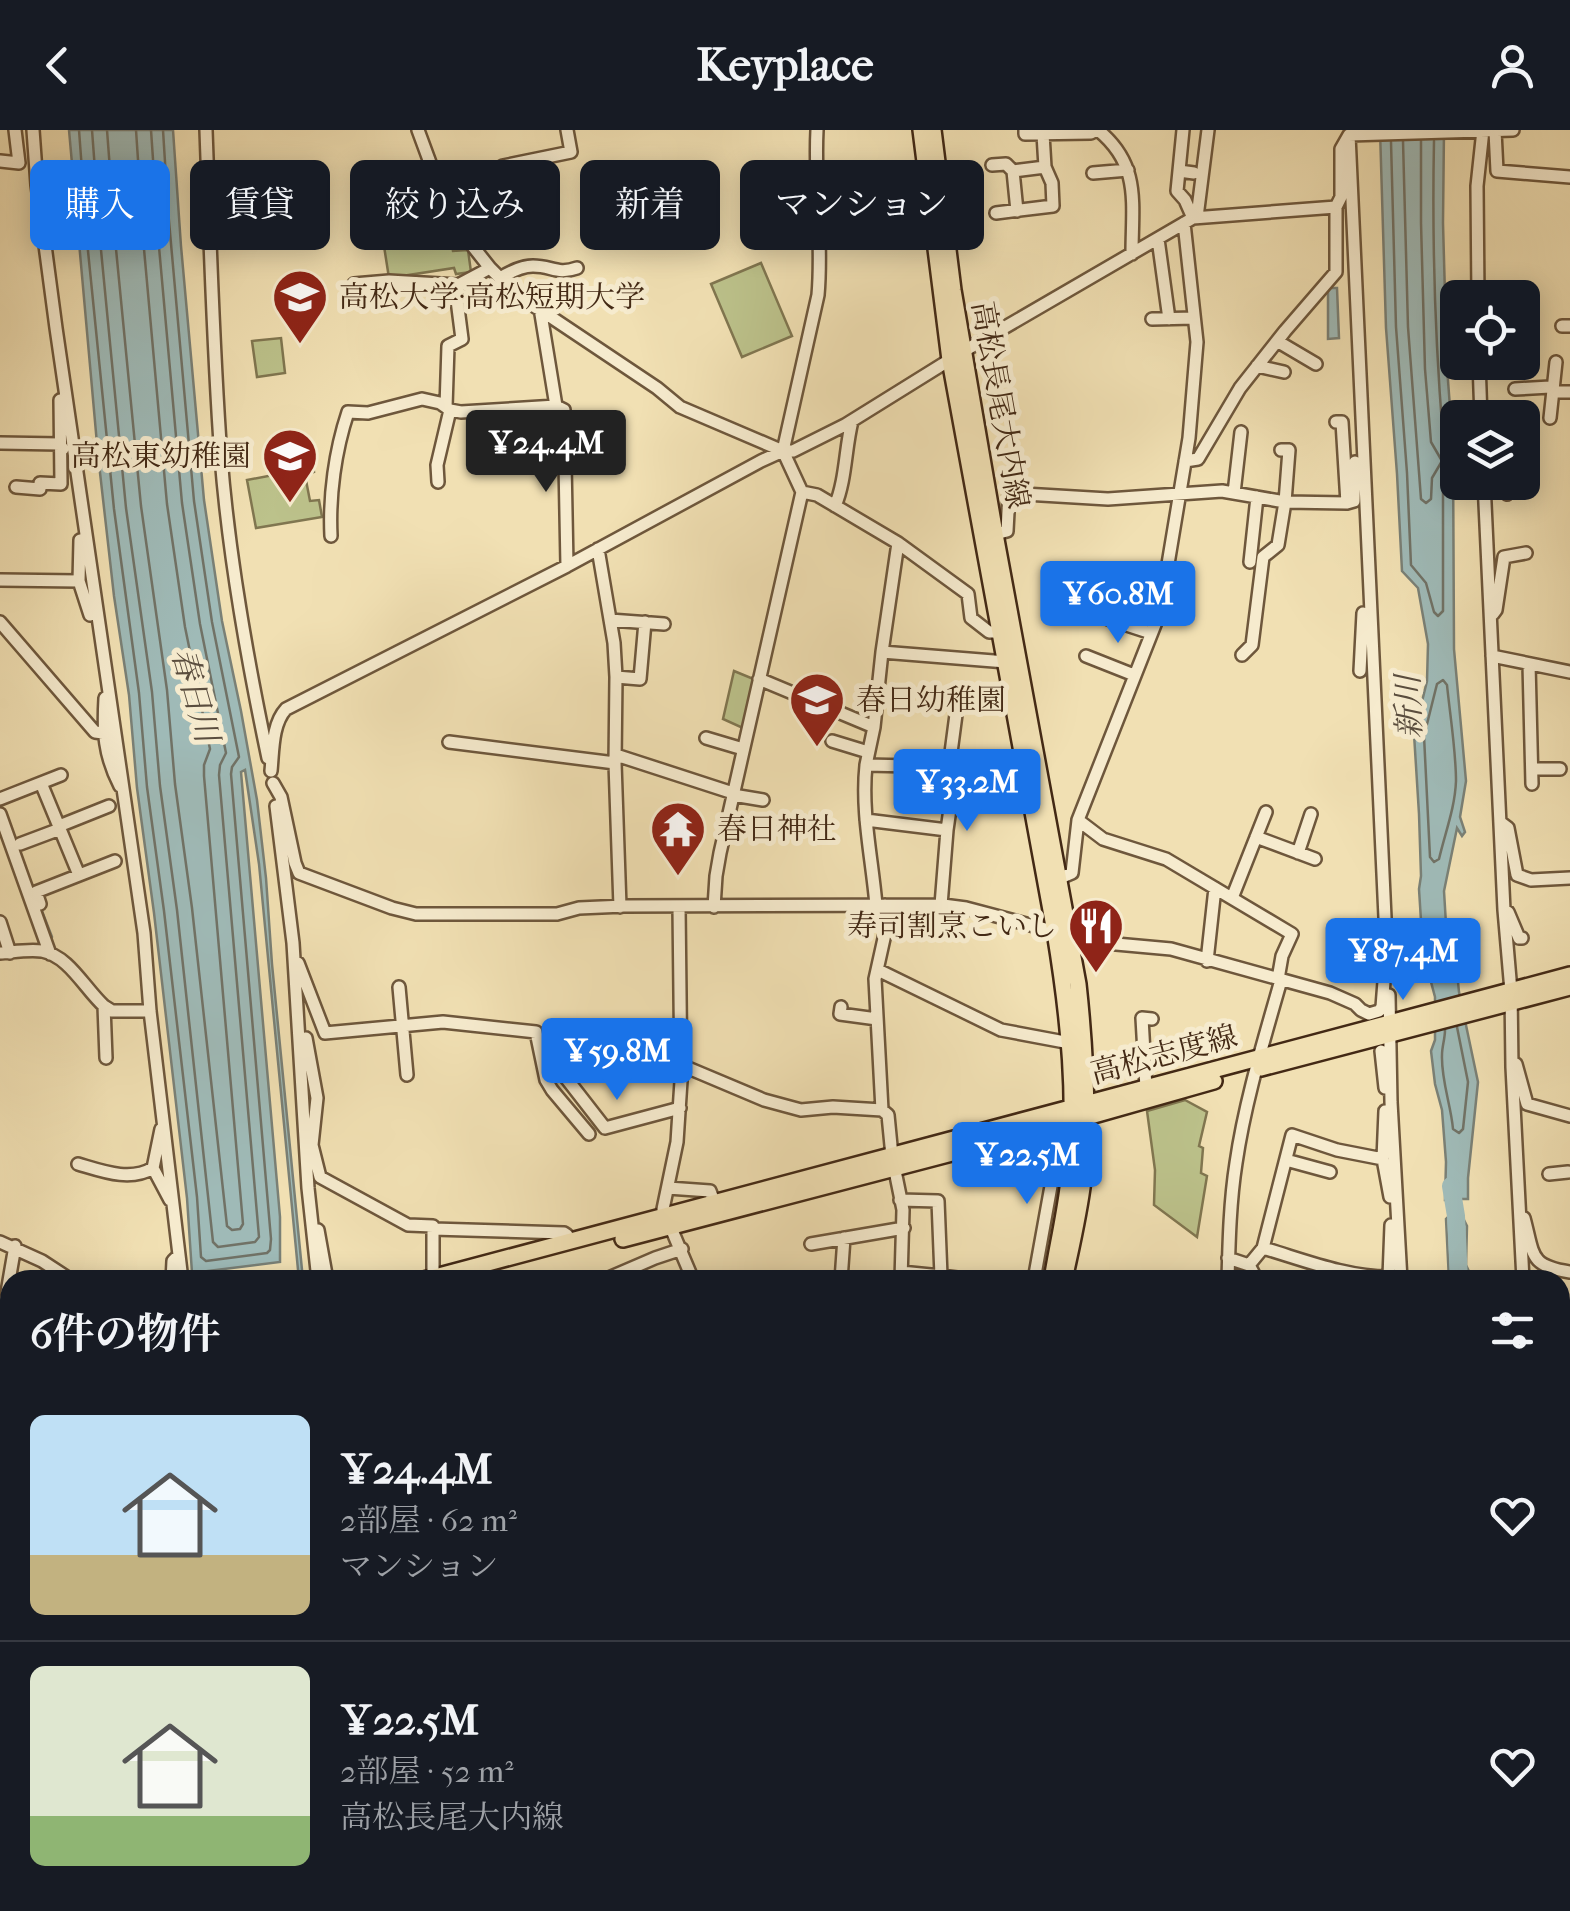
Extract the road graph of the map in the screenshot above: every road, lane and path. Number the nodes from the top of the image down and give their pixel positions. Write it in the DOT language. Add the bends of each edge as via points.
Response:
graph roads {
  1 [pos="14,130"];
  2 [pos="33,130"];
  3 [pos="206,130"];
  4 [pos="418,130"];
  5 [pos="566,130"];
  6 [pos="816,130"];
  7 [pos="921,130"];
  8 [pos="933,130"];
  9 [pos="1025,130"];
  10 [pos="1097,130"];
  11 [pos="1183,130"];
  12 [pos="1208,130"];
  13 [pos="1514,130"];
  14 [pos="1487,131"];
  15 [pos="1350,133"];
  16 [pos="1042,134"];
  17 [pos="429,160"];
  18 [pos="532,160"];
  19 [pos="0,161"];
  20 [pos="992,165"];
  21 [pos="1045,167"];
  22 [pos="1128,170"];
  23 [pos="1013,171"];
  24 [pos="1179,171"];
  25 [pos="1093,173"];
  26 [pos="1194,173"];
  27 [pos="1570,178"];
  28 [pos="1336,207"];
  29 [pos="1016,211"];
  30 [pos="996,213"];
  31 [pos="1191,220"];
  32 [pos="1158,239"];
  33 [pos="476,250"];
  34 [pos="1132,254"];
  35 [pos="490,268"];
  36 [pos="576,268"];
  37 [pos="500,278"];
  38 [pos="1478,280"];
  39 [pos="354,284"];
  40 [pos="458,284"];
  41 [pos="540,308"];
  42 [pos="1194,318"];
  43 [pos="1168,319"];
  44 [pos="1152,320"];
  45 [pos="1277,341"];
  46 [pos="957,356"];
  47 [pos="1556,362"];
  48 [pos="1316,364"];
  49 [pos="1257,366"];
  50 [pos="59,369"];
  51 [pos="1284,372"];
  52 [pos="1515,389"];
  53 [pos="1552,389"];
  54 [pos="1570,392"];
  55 [pos="556,406"];
  56 [pos="448,408"];
  57 [pos="1550,418"];
  58 [pos="852,421"];
  59 [pos="1336,422"];
  60 [pos="1361,422"];
  61 [pos="1241,432"];
  62 [pos="0,443"];
  63 [pos="60,444"];
  64 [pos="783,450"];
  65 [pos="1281,450"];
  66 [pos="1185,462"];
  67 [pos="438,482"];
  68 [pos="16,487"];
  69 [pos="802,492"];
  70 [pos="1010,492"];
  71 [pos="1234,493"];
  72 [pos="1179,494"];
  73 [pos="988,496"];
  74 [pos="1256,496"];
  75 [pos="1485,500"];
  76 [pos="1285,502"];
  77 [pos="1348,504"];
  78 [pos="81,505"];
  79 [pos="835,506"];
  80 [pos="995,534"];
  81 [pos="331,536"];
  82 [pos="898,544"];
  83 [pos="598,550"];
  84 [pos="1526,553"];
  85 [pos="1250,562"];
  86 [pos="568,566"];
  87 [pos="0,580"];
  88 [pos="79,581"];
  89 [pos="1369,595"];
  90 [pos="1490,617"];
  91 [pos="1108,619"];
  92 [pos="610,620"];
  93 [pos="0,622"];
  94 [pos="645,622"];
  95 [pos="664,624"];
  96 [pos="1000,632"];
  97 [pos="1151,634"];
  98 [pos="99,635"];
  99 [pos="882,652"];
  100 [pos="1242,655"];
  101 [pos="1086,656"];
  102 [pos="1492,656"];
  103 [pos="1006,662"];
  104 [pos="1529,664"];
  105 [pos="1360,671"];
  106 [pos="1570,672"];
  107 [pos="1134,675"];
  108 [pos="616,677"];
  109 [pos="106,678"];
  110 [pos="759,679"];
  111 [pos="957,707"];
  112 [pos="874,727"];
  113 [pos="103,733"];
  114 [pos="706,738"];
  115 [pos="832,741"];
  116 [pos="448,742"];
  117 [pos="743,749"];
  118 [pos="867,758"];
  119 [pos="616,759"];
  120 [pos="953,760"];
  121 [pos="1025,764"];
  122 [pos="1560,769"];
  123 [pos="1532,770"];
  124 [pos="61,775"];
  125 [pos="272,777"];
  126 [pos="41,782"];
  127 [pos="1532,784"];
  128 [pos="124,789"];
  129 [pos="733,794"];
  130 [pos="0,799"];
  131 [pos="763,800"];
  132 [pos="109,806"];
  133 [pos="1266,812"];
  134 [pos="0,814"];
  135 [pos="1311,814"];
  136 [pos="866,820"];
  137 [pos="1078,820"];
  138 [pos="1500,822"];
  139 [pos="59,827"];
  140 [pos="946,830"];
  141 [pos="1256,837"];
  142 [pos="20,844"];
  143 [pos="1298,853"];
  144 [pos="1315,859"];
  145 [pos="115,861"];
  146 [pos="79,875"];
  147 [pos="1570,878"];
  148 [pos="1058,879"];
  149 [pos="1215,888"];
  150 [pos="1232,898"];
  151 [pos="880,905"];
  152 [pos="942,905"];
  153 [pos="620,906"];
  154 [pos="679,906"];
  155 [pos="714,907"];
  156 [pos="1504,910"];
  157 [pos="0,922"];
  158 [pos="39,924"];
  159 [pos="1062,934"];
  160 [pos="1522,938"];
  161 [pos="294,949"];
  162 [pos="5,953"];
  163 [pos="50,954"];
  164 [pos="1207,961"];
  165 [pos="878,970"];
  166 [pos="1570,975"];
  167 [pos="1280,980"];
  168 [pos="399,987"];
  169 [pos="1570,987"];
  170 [pos="1507,998"];
  171 [pos="104,1006"];
  172 [pos="841,1008"];
  173 [pos="150,1011"];
  174 [pos="877,1019"];
  175 [pos="1152,1019"];
  176 [pos="1388,1023"];
  177 [pos="402,1024"];
  178 [pos="1070,1043"];
  179 [pos="1381,1051"];
  180 [pos="1512,1056"];
  181 [pos="106,1058"];
  182 [pos="1257,1064"];
  183 [pos="681,1065"];
  184 [pos="563,1074"];
  185 [pos="407,1075"];
  186 [pos="1146,1088"];
  187 [pos="1389,1102"];
  188 [pos="680,1108"];
  189 [pos="882,1110"];
  190 [pos="1079,1113"];
  191 [pos="1570,1116"];
  192 [pos="163,1120"];
  193 [pos="590,1134"];
  194 [pos="1059,1142"];
  195 [pos="309,1146"];
  196 [pos="1384,1159"];
  197 [pos="1286,1160"];
  198 [pos="893,1162"];
  199 [pos="78,1164"];
  200 [pos="153,1168"];
  201 [pos="1569,1168"];
  202 [pos="1330,1172"];
  203 [pos="1549,1174"];
  204 [pos="668,1188"];
  205 [pos="900,1200"];
  206 [pos="714,1204"];
  207 [pos="174,1205"];
  208 [pos="1519,1208"];
  209 [pos="669,1221"];
  210 [pos="312,1223"];
  211 [pos="904,1228"];
  212 [pos="433,1229"];
  213 [pos="512,1232"];
  214 [pos="844,1238"];
  215 [pos="0,1242"];
  216 [pos="569,1242"];
  217 [pos="812,1244"];
  218 [pos="14,1246"];
  219 [pos="1264,1248"];
  220 [pos="682,1249"];
  221 [pos="180,1256"];
  222 [pos="514,1256"];
  223 [pos="1228,1258"];
  224 [pos="1249,1265"];
  225 [pos="12,1270"];
  226 [pos="56,1270"];
  227 [pos="173,1270"];
  228 [pos="181,1270"];
  229 [pos="317,1270"];
  230 [pos="326,1270"];
  231 [pos="431,1270"];
  232 [pos="463,1270"];
  233 [pos="499,1270"];
  234 [pos="629,1270"];
  235 [pos="690,1270"];
  236 [pos="842,1270"];
  237 [pos="901,1270"];
  238 [pos="942,1270"];
  239 [pos="1036,1270"];
  240 [pos="1054,1270"];
  241 [pos="1066,1270"];
  242 [pos="1228,1270"];
  243 [pos="1252,1270"];
  244 [pos="1338,1270"];
  245 [pos="1389,1270"];
  246 [pos="1400,1270"];
  247 [pos="1522,1270"];
  248 [pos="1557,1270"];
  1 -- 19 [label="street" via="19,163"];
  2 -- 50 [label="street"];
  3 -- 125 [label="street" via="224,492"];
  4 -- 17 [label="street"];
  5 -- 18 [label="street" via="571,152"];
  6 -- 64 [label="street" via="818,295"];
  7 -- 46 [label="main road, 高松長尾大内線"];
  8 -- 46 [label="main road, 高松長尾大内線"];
  9 -- 16 [label="street"];
  10 -- 16 [label="street"];
  10 -- 22 [label="street"];
  11 -- 24 [label="street"];
  12 -- 31 [label="street"];
  13 -- 14 [label="street"];
  14 -- 15 [label="street"];
  14 -- 27 [label="street" via="1497,171"];
  14 -- 38 [label="street" via="1477,186"];
  15 -- 28 [label="street" via="1341,149"];
  15 -- 60 [label="street"];
  16 -- 21 [label="street"];
  20 -- 23 [label="street"];
  21 -- 23 [label="street"];
  21 -- 29 [label="street" via="1053,206"];
  22 -- 25 [label="street"];
  22 -- 34 [label="street"];
  23 -- 29 [label="street"];
  24 -- 26 [label="street"];
  24 -- 31 [label="street" via="1177,191"];
  28 -- 31 [label="street"];
  28 -- 45 [label="street" via="1336,272"];
  29 -- 30 [label="street"];
  31 -- 32 [label="street"];
  31 -- 42 [label="street"];
  32 -- 34 [label="street"];
  32 -- 43 [label="street"];
  33 -- 35 [label="street"];
  34 -- 46 [label="street"];
  35 -- 37 [label="street"];
  35 -- 40 [label="street"];
  36 -- 37 [label="street" via="534,266"];
  37 -- 41 [label="street"];
  39 -- 40 [label="street"];
  40 -- 56 [label="street" via="462,339 448,346"];
  41 -- 55 [label="street"];
  41 -- 64 [label="street" via="680,407"];
  42 -- 43 [label="street"];
  42 -- 66 [label="street"];
  43 -- 44 [label="street"];
  45 -- 48 [label="street"];
  45 -- 49 [label="street"];
  46 -- 58 [label="street"];
  46 -- 73 [label="main road, 高松長尾大内線"];
  46 -- 96 [label="main road, 高松長尾大内線"];
  47 -- 53 [label="street"];
  49 -- 51 [label="street"];
  49 -- 66 [label="street" via="1198,459"];
  50 -- 63 [label="street"];
  50 -- 78 [label="street"];
  52 -- 53 [label="street"];
  53 -- 54 [label="street"];
  53 -- 57 [label="street"];
  55 -- 56 [label="street"];
  55 -- 86 [label="street" via="564,410"];
  56 -- 67 [label="street"];
  56 -- 81 [label="street" via="422,399 348,412 338,440"];
  58 -- 64 [label="street"];
  58 -- 79 [label="street"];
  59 -- 77 [label="street" via="1342,422"];
  60 -- 77 [label="street" via="1355,426 1356,493"];
  60 -- 89 [label="street"];
  61 -- 71 [label="street"];
  62 -- 63 [label="street"];
  63 -- 68 [label="street" via="61,484"];
  63 -- 78 [label="street"];
  64 -- 69 [label="street"];
  64 -- 83 [label="street"];
  65 -- 76 [label="street" via="1289,450"];
  66 -- 72 [label="street"];
  69 -- 79 [label="street"];
  69 -- 110 [label="street"];
  70 -- 72 [label="street" via="1108,499"];
  70 -- 73 [label="street"];
  70 -- 80 [label="street" via="1007,531"];
  71 -- 72 [label="street"];
  71 -- 74 [label="street"];
  72 -- 97 [label="street"];
  73 -- 80 [label="main road, 高松長尾大内線"];
  74 -- 76 [label="street"];
  74 -- 85 [label="street"];
  75 -- 90 [label="street"];
  76 -- 77 [label="street"];
  76 -- 100 [label="street" via="1278,546 1264,556 1252,644"];
  78 -- 88 [label="street"];
  78 -- 98 [label="street"];
  79 -- 82 [label="street"];
  80 -- 148 [label="main road, 高松長尾大内線"];
  82 -- 96 [label="street" via="968,594 971,618"];
  82 -- 99 [label="street"];
  83 -- 86 [label="street"];
  83 -- 92 [label="street"];
  84 -- 90 [label="street" via="1504,557"];
  86 -- 125 [label="street" via="281,713"];
  87 -- 88 [label="street"];
  88 -- 98 [label="street"];
  89 -- 105 [label="street"];
  89 -- 176 [label="street"];
  90 -- 102 [label="street"];
  91 -- 97 [label="street"];
  92 -- 94 [label="street"];
  92 -- 108 [label="street"];
  93 -- 113 [label="street" via="95,732"];
  94 -- 95 [label="street"];
  94 -- 108 [label="street" via="640,679"];
  96 -- 103 [label="main road, 高松長尾大内線"];
  97 -- 107 [label="street"];
  98 -- 109 [label="street"];
  99 -- 103 [label="street"];
  99 -- 112 [label="street"];
  101 -- 107 [label="street"];
  102 -- 104 [label="street"];
  102 -- 138 [label="street"];
  103 -- 121 [label="main road, 高松長尾大内線"];
  104 -- 106 [label="street"];
  104 -- 123 [label="street"];
  107 -- 137 [label="street"];
  108 -- 119 [label="street"];
  109 -- 113 [label="street"];
  109 -- 128 [label="street"];
  110 -- 112 [label="street"];
  110 -- 117 [label="street"];
  111 -- 120 [label="street"];
  112 -- 118 [label="street"];
  113 -- 128 [label="street"];
  114 -- 117 [label="street"];
  115 -- 118 [label="street"];
  116 -- 119 [label="street"];
  117 -- 129 [label="street"];
  118 -- 120 [label="street" via="911,766"];
  118 -- 136 [label="street"];
  119 -- 129 [label="street"];
  119 -- 153 [label="street"];
  120 -- 121 [label="street"];
  120 -- 140 [label="street"];
  121 -- 159 [label="main road, 高松長尾大内線"];
  122 -- 123 [label="street"];
  123 -- 127 [label="street"];
  124 -- 126 [label="street"];
  125 -- 153 [label="street" via="300,873 392,908 434,915 557,914"];
  125 -- 161 [label="street"];
  126 -- 130 [label="street"];
  126 -- 139 [label="street"];
  128 -- 173 [label="street"];
  129 -- 131 [label="street"];
  129 -- 155 [label="street"];
  132 -- 139 [label="street"];
  133 -- 141 [label="street"];
  134 -- 158 [label="street"];
  135 -- 143 [label="street"];
  136 -- 140 [label="street"];
  136 -- 151 [label="street"];
  137 -- 148 [label="street" via="1072,872"];
  137 -- 149 [label="street" via="1103,839 1166,859"];
  138 -- 147 [label="street" via="1508,828 1517,875"];
  138 -- 156 [label="street"];
  139 -- 142 [label="street"];
  139 -- 146 [label="street"];
  140 -- 152 [label="street"];
  141 -- 143 [label="street"];
  141 -- 150 [label="street"];
  143 -- 144 [label="street"];
  145 -- 146 [label="street"];
  146 -- 158 [label="street" via="36,892"];
  148 -- 159 [label="main road, 高松長尾大内線"];
  149 -- 150 [label="street"];
  149 -- 164 [label="street"];
  150 -- 167 [label="street" via="1292,934"];
  151 -- 152 [label="street"];
  151 -- 155 [label="street"];
  151 -- 165 [label="street"];
  152 -- 159 [label="street"];
  153 -- 154 [label="street"];
  154 -- 155 [label="street"];
  154 -- 183 [label="street"];
  156 -- 160 [label="street"];
  156 -- 170 [label="street"];
  157 -- 162 [label="street"];
  158 -- 163 [label="street"];
  159 -- 164 [label="street" via="1171,949"];
  159 -- 178 [label="main road, 高松長尾大内線"];
  159 -- 190 [label="main road, 高松長尾大内線" via="1082,1022"];
  161 -- 177 [label="street" via="325,1032"];
  161 -- 195 [label="street"];
  162 -- 163 [label="street"];
  163 -- 171 [label="street"];
  164 -- 167 [label="street"];
  165 -- 174 [label="street"];
  165 -- 178 [label="street" via="1001,1030"];
  166 -- 170 [label="main road, 高松志度線"];
  167 -- 176 [label="street" via="1330,993"];
  167 -- 182 [label="street"];
  168 -- 177 [label="street"];
  169 -- 170 [label="main road, 高松志度線"];
  170 -- 176 [label="main road, 高松志度線"];
  170 -- 180 [label="street"];
  171 -- 173 [label="street"];
  171 -- 181 [label="street"];
  172 -- 174 [label="street" via="840,1014"];
  173 -- 192 [label="street"];
  174 -- 189 [label="street"];
  175 -- 186 [label="street" via="1142,1018"];
  176 -- 182 [label="main road, 高松志度線"];
  176 -- 187 [label="street"];
  177 -- 185 [label="street"];
  177 -- 193 [label="street" via="536,1032 546,1080"];
  178 -- 190 [label="main road, 高松長尾大内線"];
  179 -- 187 [label="street"];
  180 -- 191 [label="street" via="1527,1104"];
  180 -- 208 [label="street"];
  182 -- 186 [label="main road, 高松志度線"];
  182 -- 190 [label="main road, 高松志度線"];
  182 -- 223 [label="street" via="1235,1166"];
  183 -- 188 [label="street"];
  183 -- 189 [label="street" via="800,1110"];
  184 -- 188 [label="street" via="605,1128"];
  186 -- 190 [label="main road, 高松志度線"];
  187 -- 196 [label="street"];
  187 -- 246 [label="street"];
  188 -- 204 [label="street"];
  189 -- 198 [label="street"];
  190 -- 198 [label="main road, 高松志度線"];
  190 -- 240 [label="main road, 高松長尾大内線"];
  190 -- 241 [label="main road, 高松長尾大内線" via="1082,1180"];
  192 -- 200 [label="street"];
  192 -- 207 [label="street"];
  194 -- 239 [label="street"];
  195 -- 210 [label="street"];
  195 -- 212 [label="street" via="324,1181 408,1225"];
  196 -- 197 [label="street" via="1292,1135"];
  196 -- 245 [label="street" via="1392,1205"];
  197 -- 202 [label="street"];
  197 -- 219 [label="street"];
  198 -- 205 [label="street"];
  198 -- 206 [label="main road, 高松志度線"];
  198 -- 209 [label="main road, 高松志度線"];
  199 -- 200 [label="street" via="112,1174"];
  200 -- 207 [label="street"];
  201 -- 203 [label="street"];
  204 -- 206 [label="street" via="710,1192"];
  204 -- 209 [label="street" via="662,1209"];
  205 -- 211 [label="street"];
  205 -- 238 [label="street" via="938,1201"];
  206 -- 209 [label="main road, 高松志度線"];
  207 -- 221 [label="street"];
  208 -- 247 [label="street"];
  208 -- 248 [label="street" via="1534,1257"];
  209 -- 216 [label="main road, 高松志度線"];
  209 -- 220 [label="street"];
  209 -- 233 [label="main road, 高松志度線"];
  210 -- 229 [label="street"];
  210 -- 230 [label="street" via="320,1232"];
  211 -- 214 [label="street"];
  211 -- 237 [label="street"];
  212 -- 213 [label="street"];
  212 -- 231 [label="street"];
  213 -- 216 [label="street" via="564,1233"];
  213 -- 222 [label="street"];
  214 -- 217 [label="street"];
  214 -- 236 [label="street"];
  215 -- 218 [label="street"];
  216 -- 222 [label="main road, 高松志度線"];
  218 -- 225 [label="street"];
  218 -- 226 [label="street"];
  219 -- 224 [label="street"];
  219 -- 244 [label="street"];
  220 -- 234 [label="street"];
  220 -- 235 [label="street"];
  221 -- 227 [label="street"];
  221 -- 228 [label="street"];
  222 -- 232 [label="main road, 高松志度線"];
  223 -- 224 [label="street"];
  223 -- 242 [label="street"];
  224 -- 243 [label="street"];
}
